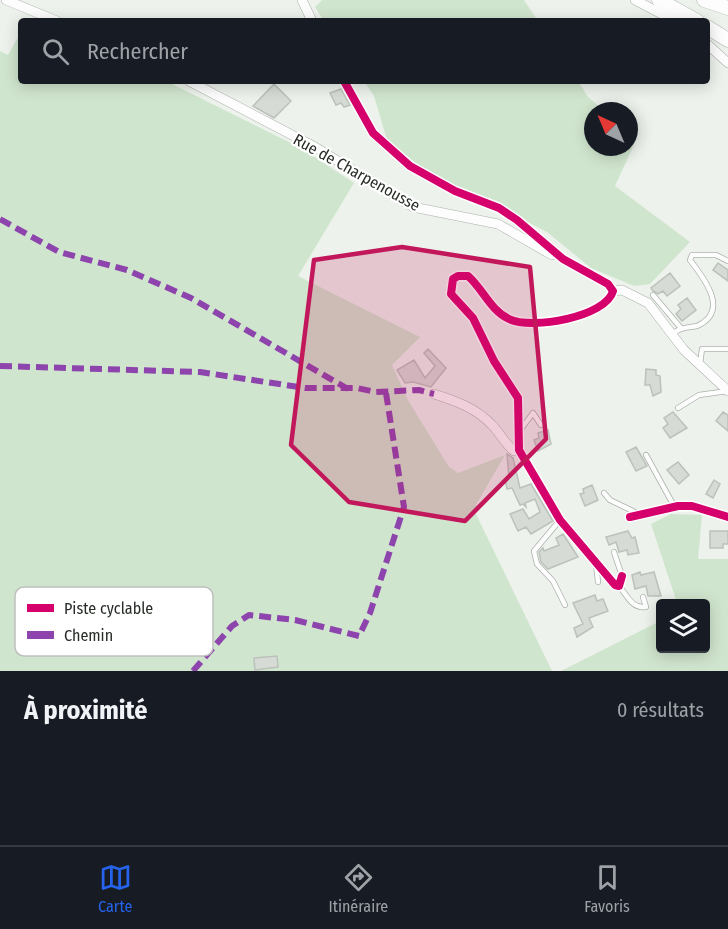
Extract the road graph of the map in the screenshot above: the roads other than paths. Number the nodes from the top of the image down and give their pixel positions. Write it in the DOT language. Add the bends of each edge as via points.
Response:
graph roads {
  1 [pos="6,0"];
  2 [pos="302,0"];
  3 [pos="635,0"];
  4 [pos="659,0"];
  5 [pos="667,0"];
  6 [pos="704,0"];
  7 [pos="728,8"];
  8 [pos="50,18"];
  9 [pos="311,18"];
  10 [pos="669,18"];
  11 [pos="692,18"];
  12 [pos="693,18"];
  13 [pos="710,29"];
  14 [pos="728,40"];
  15 [pos="710,47"];
  16 [pos="728,63"];
  17 [pos="195,84"];
  18 [pos="346,84"];
  19 [pos="562,259"];
  20 [pos="728,261"];
  21 [pos="716,287"];
  22 [pos="613,291"];
  23 [pos="653,295"];
  24 [pos="719,318"];
  25 [pos="680,327"];
  26 [pos="672,334"];
  27 [pos="728,349"];
  28 [pos="700,364"];
  29 [pos="728,392"];
  30 [pos="434,394"];
  31 [pos="678,408"];
  32 [pos="541,425"];
  33 [pos="518,434"];
  34 [pos="519,450"];
  35 [pos="646,455"];
  36 [pos="604,493"];
  37 [pos="674,506"];
  38 [pos="634,516"];
  39 [pos="728,517"];
  40 [pos="560,520"];
  41 [pos="614,552"];
  42 [pos="595,561"];
  43 [pos="621,581"];
  44 [pos="598,582"];
  45 [pos="643,597"];
  46 [pos="565,604"];
  1 -- 8 [label="street"];
  2 -- 9 [label="street"];
  3 -- 10 [label="street"];
  4 -- 11 [label="main road"];
  5 -- 12 [label="main road"];
  6 -- 7 [label="main road"];
  13 -- 14 [label="main road"];
  15 -- 16 [label="street"];
  17 -- 19 [label="street, Rue de Charpenousse" via="315,147 414,207 498,224"];
  18 -- 19 [label="street" via="373,133 396,155 429,178 499,208"];
  19 -- 22 [label="street" via="608,284"];
  20 -- 21 [label="lane" via="716,255 692,255 690,260"];
  22 -- 26 [label="street" via="621,290 648,303"];
  22 -- 33 [label="street" via="610,299 598,308 558,320 530,323 508,319 468,276 453,279 451,294 473,318 518,398"];
  23 -- 25 [label="lane"];
  24 -- 25 [label="lane"];
  25 -- 26 [label="lane"];
  26 -- 28 [label="street"];
  27 -- 28 [label="lane" via="702,349"];
  28 -- 29 [label="street"];
  29 -- 31 [label="lane" via="699,395"];
  30 -- 34 [label="street" via="473,410 494,427 507,446"];
  32 -- 33 [label="lane" via="532,413"];
  33 -- 34 [label="street"];
  34 -- 40 [label="street"];
  35 -- 37 [label="lane"];
  36 -- 38 [label="lane"];
  37 -- 38 [label="street"];
  37 -- 39 [label="street" via="692,506"];
  40 -- 42 [label="street"];
  40 -- 46 [label="lane" via="534,551 537,564 553,581"];
  41 -- 43 [label="lane"];
  42 -- 43 [label="street" via="615,585"];
  42 -- 44 [label="lane"];
  43 -- 45 [label="lane" via="634,605 646,608"];
}
